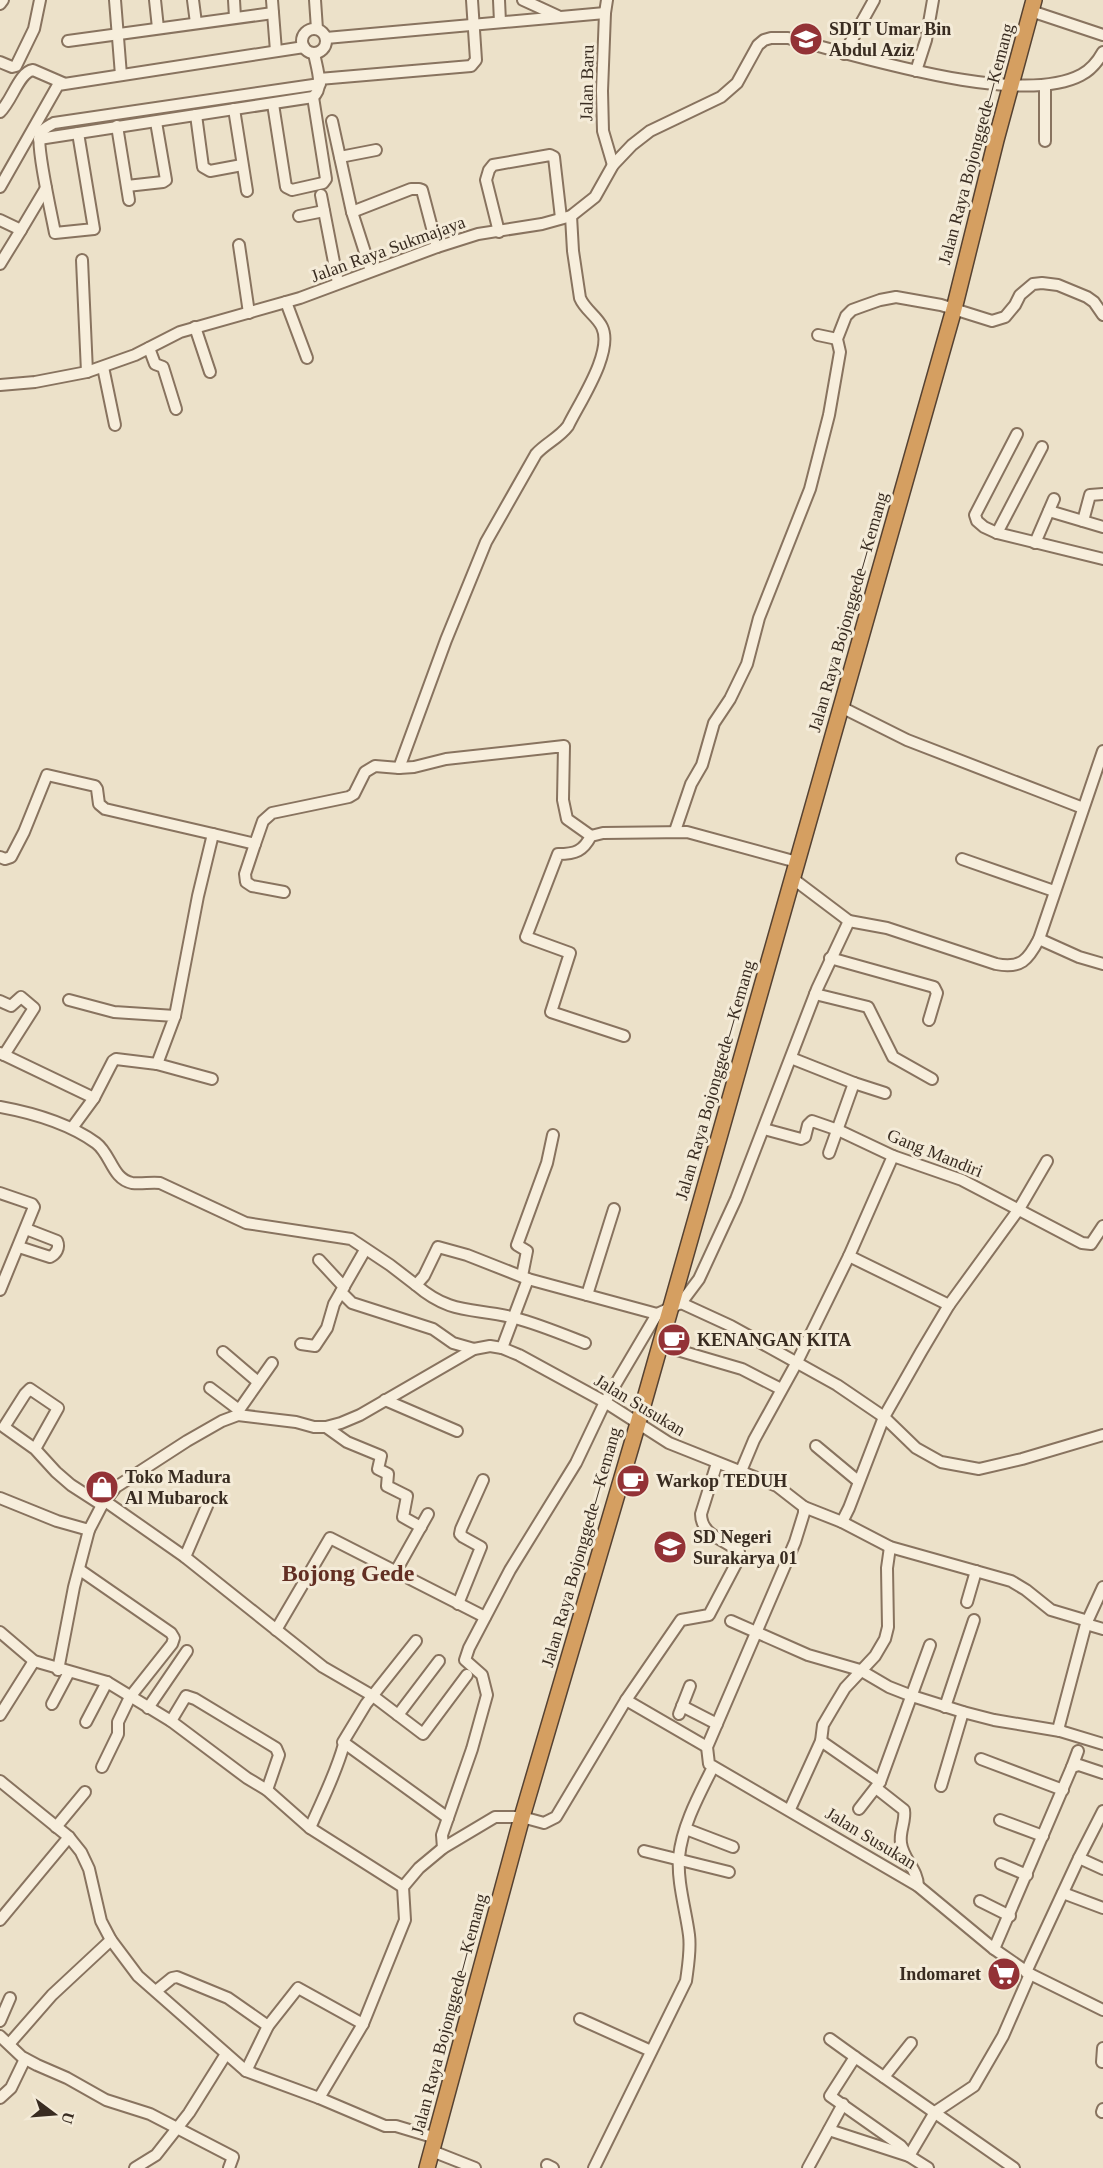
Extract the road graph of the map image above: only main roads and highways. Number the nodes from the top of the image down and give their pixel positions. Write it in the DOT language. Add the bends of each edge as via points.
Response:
graph roads {
  1 [pos="1033,6"];
  2 [pos="428,2168"];
  1 -- 2 [label="highway, Jalan Raya Bojonggede—Kemang" via="954,309 638,1423 522,1817"];
}
